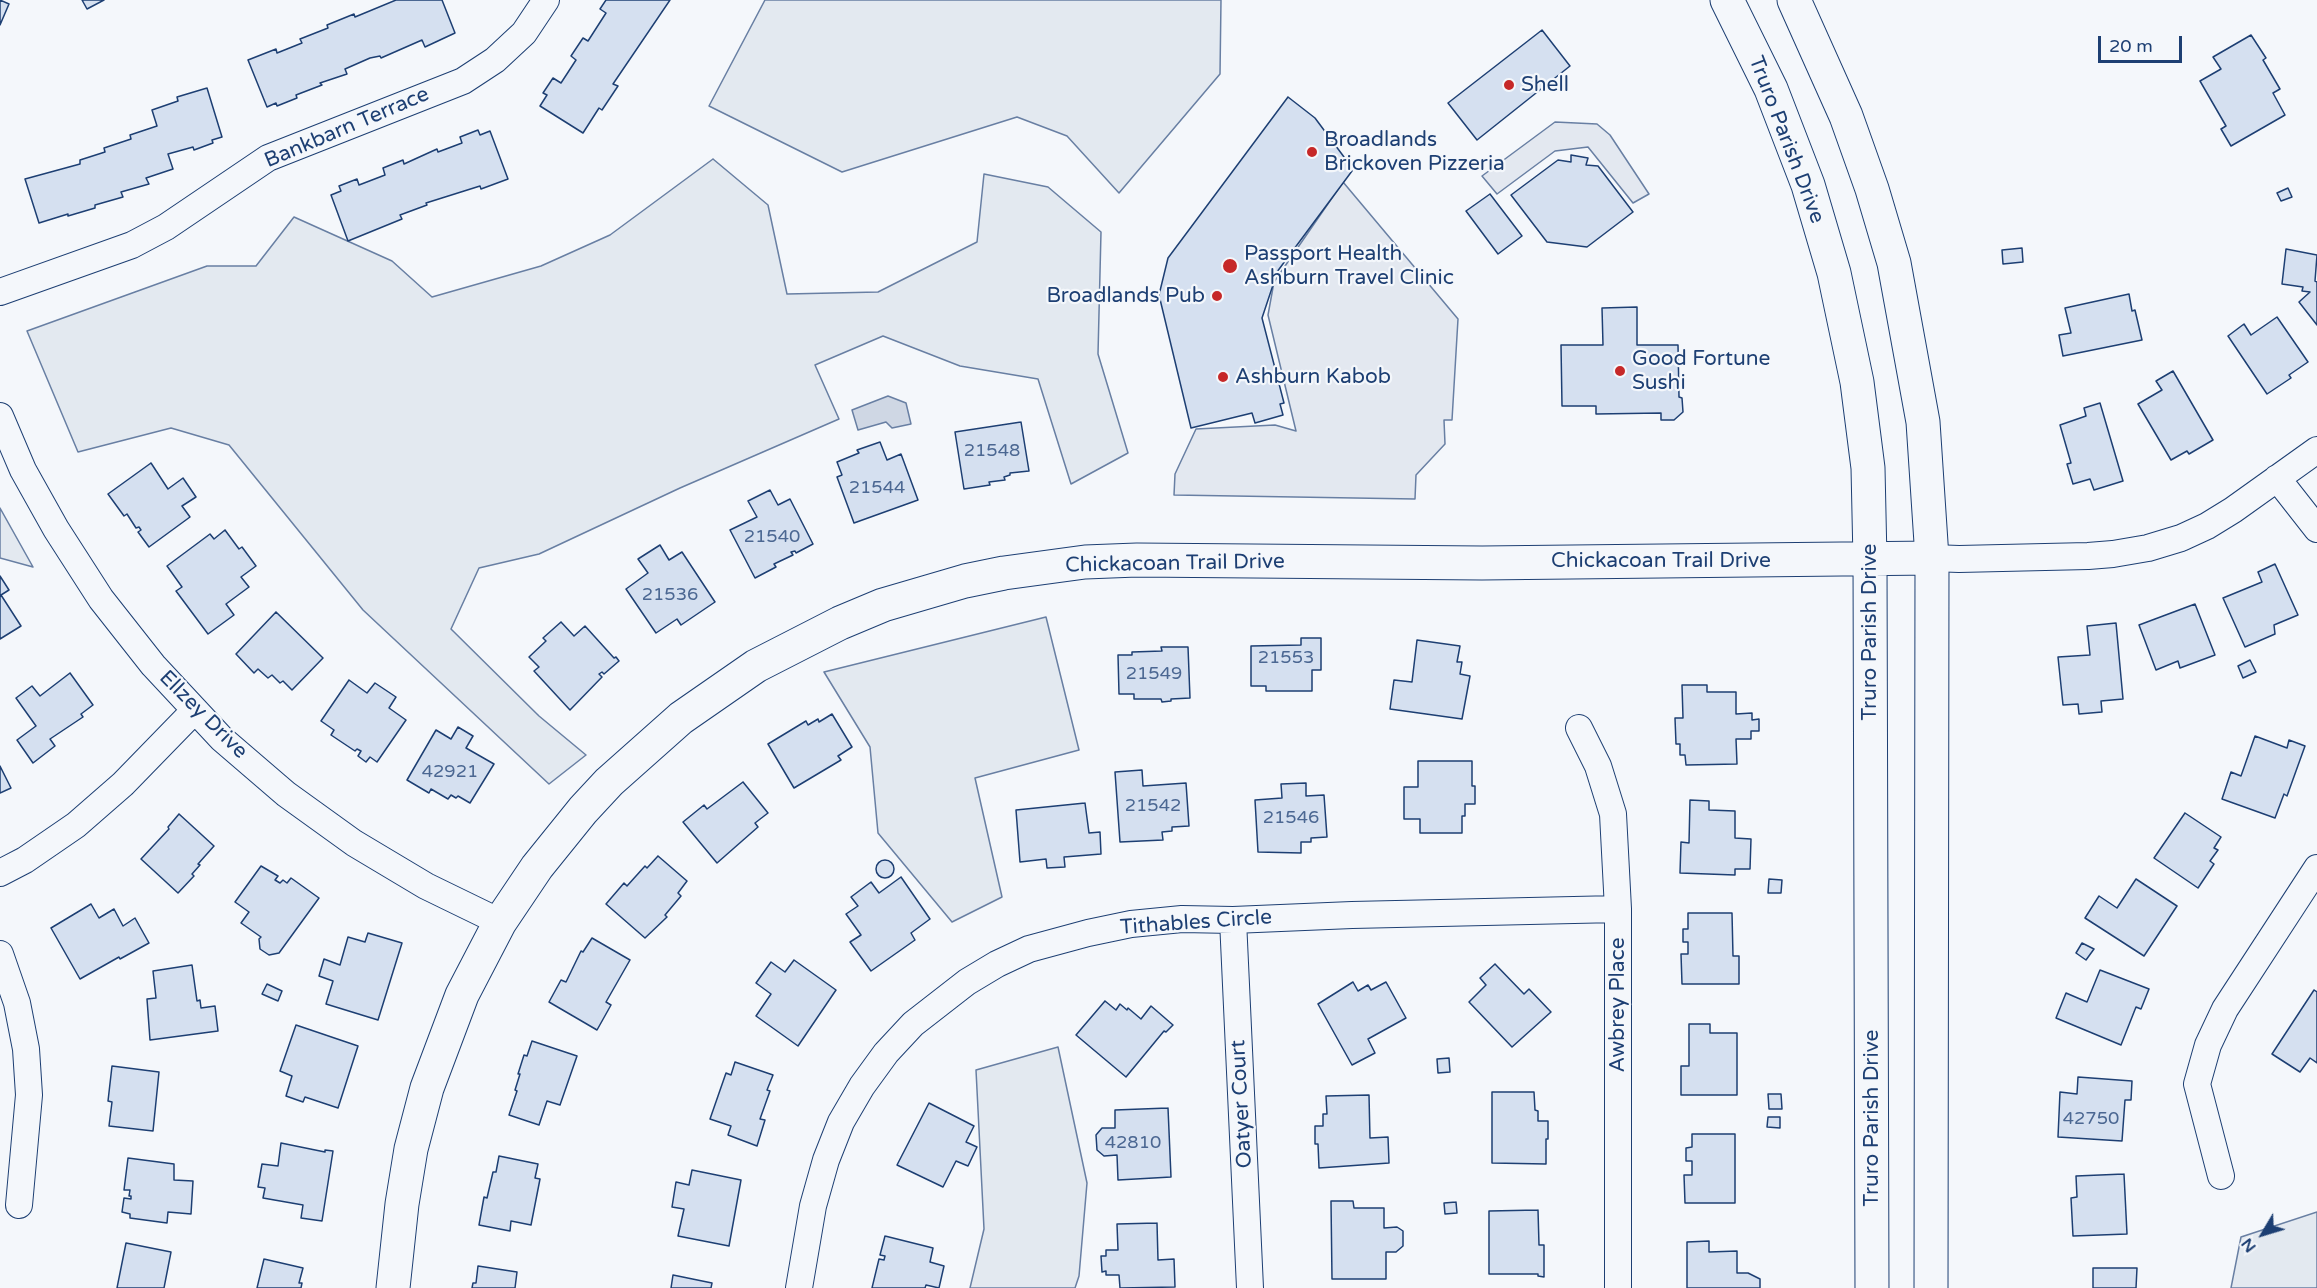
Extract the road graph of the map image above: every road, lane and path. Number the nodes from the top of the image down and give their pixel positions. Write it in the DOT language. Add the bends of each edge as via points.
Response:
graph roads {
  1 [pos="546,0"];
  2 [pos="1726,0"];
  3 [pos="1794,0"];
  4 [pos="0,292"];
  5 [pos="0,416"];
  6 [pos="2317,450"];
  7 [pos="2277,478"];
  8 [pos="2317,529"];
  9 [pos="1932,558"];
  10 [pos="1870,560"];
  11 [pos="195,710"];
  12 [pos="1579,728"];
  13 [pos="2317,868"];
  14 [pos="0,873"];
  15 [pos="1618,909"];
  16 [pos="1233,920"];
  17 [pos="500,922"];
  18 [pos="0,954"];
  19 [pos="2221,1176"];
  20 [pos="19,1205"];
  21 [pos="393,1288"];
  22 [pos="800,1288"];
  23 [pos="1250,1288"];
  24 [pos="1618,1288"];
  25 [pos="1872,1288"];
  26 [pos="1931,1288"];
  1 -- 4 [label="street, Bankbarn Terrace" via="524,33 495,60 462,81 268,158 166,227 132,245"];
  2 -- 10 [label="street, Truro Parish Drive" via="1771,89 1808,185 1834,273 1857,382 1868,468"];
  3 -- 9 [label="street" via="1846,116 1894,263 1923,422"];
  5 -- 11 [label="street, Ellzey Drive" via="50,519 101,599"];
  6 -- 7 [label="street"];
  7 -- 8 [label="street"];
  7 -- 9 [label="street" via="2207,526 2148,548 2088,556"];
  9 -- 10 [label="street, Chickacoan Trail Drive"];
  9 -- 26 [label="street"];
  10 -- 17 [label="street, Chickacoan Trail Drive" via="1137,560 1085,562 955,583 883,605 798,643 747,672 681,718 583,810 537,867"];
  10 -- 25 [label="street, Truro Parish Drive"];
  11 -- 14 [label="street" via="123,784 76,825"];
  11 -- 17 [label="street, Ellzey Drive" via="286,794 354,843 426,886"];
  12 -- 15 [label="street, Awbrey Place" via="1598,766 1613,814"];
  13 -- 19 [label="street" via="2225,1009 2208,1046 2197,1084"];
  15 -- 16 [label="street, Tithables Circle"];
  15 -- 24 [label="street, Awbrey Place"];
  16 -- 22 [label="street, Tithables Circle" via="1131,924 1029,950 967,982 913,1024 886,1053 841,1122 813,1206"];
  16 -- 23 [label="street, Oatyer Court"];
  17 -- 21 [label="street, Chickacoan Trail Drive" via="462,995 427,1088 411,1149"];
  18 -- 20 [label="street" via="17,1003 26,1048 29,1095"];
}
